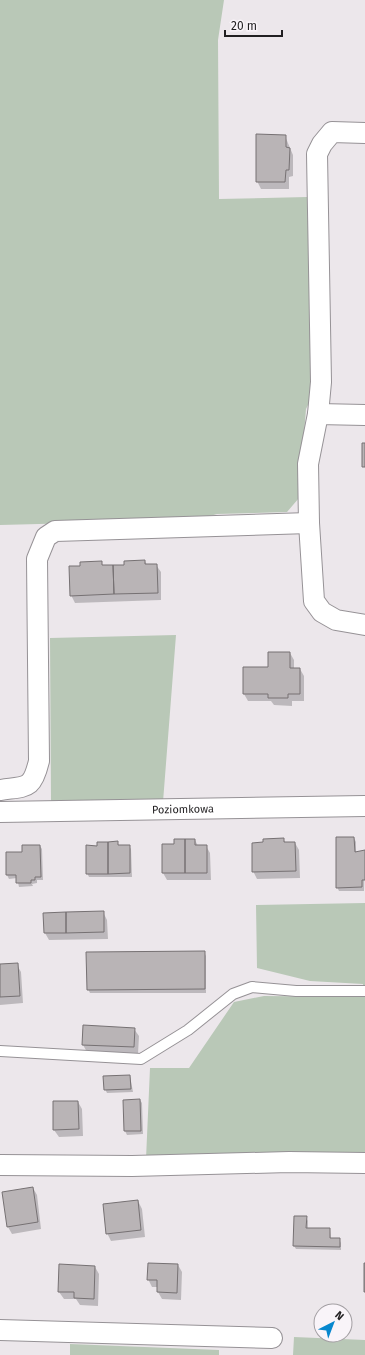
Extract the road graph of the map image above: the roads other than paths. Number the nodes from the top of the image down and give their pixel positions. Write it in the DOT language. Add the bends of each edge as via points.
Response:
graph roads {
  1 [pos="365,132"];
  2 [pos="318,414"];
  3 [pos="365,415"];
  4 [pos="309,523"];
  5 [pos="365,625"];
  6 [pos="0,790"];
  7 [pos="365,806"];
  8 [pos="0,812"];
  9 [pos="365,991"];
  10 [pos="0,1051"];
  11 [pos="365,1163"];
  12 [pos="0,1165"];
  13 [pos="0,1330"];
  14 [pos="272,1338"];
  1 -- 2 [label="street" via="332,132 317,154 321,382"];
  2 -- 3 [label="street"];
  2 -- 4 [label="street" via="308,464"];
  4 -- 5 [label="street" via="314,601 322,612 336,620"];
  4 -- 6 [label="street" via="55,531 46,537 37,559 39,761 35,778 29,784"];
  7 -- 8 [label="street, Poziomkowa"];
  9 -- 10 [label="lane" via="296,991 252,987 233,994 188,1030 141,1059"];
  11 -- 12 [label="street"];
  13 -- 14 [label="street"];
}
